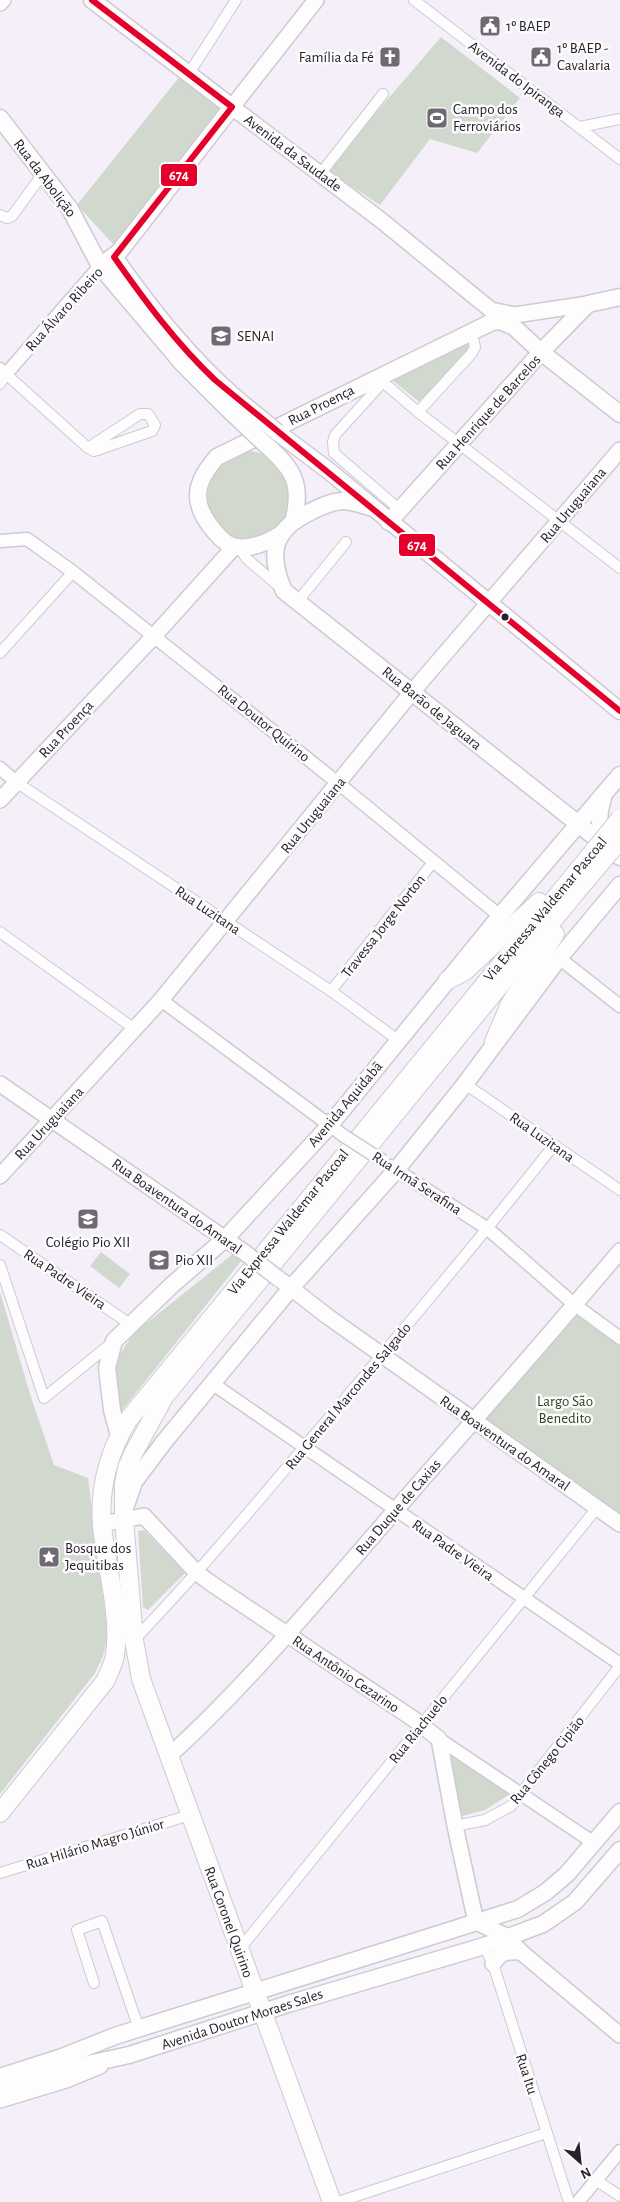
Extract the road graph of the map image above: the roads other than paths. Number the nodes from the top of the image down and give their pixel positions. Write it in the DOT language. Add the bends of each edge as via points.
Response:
graph roads {
  1 [pos="3,0"];
  2 [pos="236,0"];
  3 [pos="316,0"];
  4 [pos="414,0"];
  5 [pos="103,3"];
  6 [pos="0,4"];
  7 [pos="188,74"];
  8 [pos="383,94"];
  9 [pos="232,107"];
  10 [pos="0,118"];
  11 [pos="620,119"];
  12 [pos="580,127"];
  13 [pos="620,159"];
  14 [pos="321,173"];
  15 [pos="42,174"];
  16 [pos="70,209"];
  17 [pos="0,215"];
  18 [pos="111,258"];
  19 [pos="620,297"];
  20 [pos="588,304"];
  21 [pos="471,332"];
  22 [pos="541,352"];
  23 [pos="2,376"];
  24 [pos="380,379"];
  25 [pos="233,404"];
  26 [pos="418,412"];
  27 [pos="620,414"];
  28 [pos="460,443"];
  29 [pos="88,448"];
  30 [pos="620,450"];
  31 [pos="370,507"];
  32 [pos="395,516"];
  33 [pos="294,518"];
  34 [pos="560,522"];
  35 [pos="281,534"];
  36 [pos="0,541"];
  37 [pos="346,542"];
  38 [pos="236,547"];
  39 [pos="620,568"];
  40 [pos="74,572"];
  41 [pos="284,591"];
  42 [pos="298,601"];
  43 [pos="488,604"];
  44 [pos="155,635"];
  45 [pos="0,653"];
  46 [pos="412,692"];
  47 [pos="620,711"];
  48 [pos="0,768"];
  49 [pos="620,774"];
  50 [pos="16,782"];
  51 [pos="338,783"];
  52 [pos="604,795"];
  53 [pos="0,800"];
  54 [pos="620,819"];
  55 [pos="578,825"];
  56 [pos="620,840"];
  57 [pos="620,846"];
  58 [pos="620,858"];
  59 [pos="434,861"];
  60 [pos="620,885"];
  61 [pos="572,887"];
  62 [pos="500,916"];
  63 [pos="227,922"];
  64 [pos="0,932"];
  65 [pos="559,958"];
  66 [pos="448,980"];
  67 [pos="331,991"];
  68 [pos="161,1000"];
  69 [pos="620,1006"];
  70 [pos="136,1030"];
  71 [pos="398,1040"];
  72 [pos="494,1042"];
  73 [pos="0,1084"];
  74 [pos="465,1084"];
  75 [pos="52,1119"];
  76 [pos="330,1125"];
  77 [pos="554,1145"];
  78 [pos="390,1165"];
  79 [pos="0,1176"];
  80 [pos="620,1190"];
  81 [pos="488,1229"];
  82 [pos="0,1235"];
  83 [pos="226,1238"];
  84 [pos="620,1251"];
  85 [pos="0,1265"];
  86 [pos="285,1283"];
  87 [pos="575,1305"];
  88 [pos="130,1324"];
  89 [pos="620,1338"];
  90 [pos="114,1341"];
  91 [pos="382,1355"];
  92 [pos="213,1384"];
  93 [pos="474,1422"];
  94 [pos="119,1436"];
  95 [pos="305,1447"];
  96 [pos="597,1508"];
  97 [pos="396,1509"];
  98 [pos="124,1516"];
  99 [pos="102,1524"];
  100 [pos="620,1524"];
  101 [pos="197,1573"];
  102 [pos="522,1598"];
  103 [pos="287,1634"];
  104 [pos="134,1640"];
  105 [pos="620,1665"];
  106 [pos="422,1725"];
  107 [pos="439,1739"];
  108 [pos="169,1756"];
  109 [pos="521,1795"];
  110 [pos="620,1812"];
  111 [pos="0,1813"];
  112 [pos="190,1814"];
  113 [pos="455,1826"];
  114 [pos="594,1843"];
  115 [pos="617,1859"];
  116 [pos="0,1873"];
  117 [pos="476,1922"];
  118 [pos="506,1936"];
  119 [pos="484,1946"];
  120 [pos="239,1950"];
  121 [pos="520,1952"];
  122 [pos="492,1964"];
  123 [pos="94,1983"];
  124 [pos="255,1993"];
  125 [pos="262,2012"];
  126 [pos="139,2029"];
  127 [pos="620,2035"];
  128 [pos="115,2036"];
  129 [pos="129,2055"];
  130 [pos="66,2063"];
  131 [pos="0,2070"];
  132 [pos="0,2077"];
  133 [pos="0,2090"];
  134 [pos="0,2100"];
  135 [pos="546,2133"];
  136 [pos="620,2151"];
  137 [pos="597,2180"];
  138 [pos="620,2196"];
  139 [pos="332,2202"];
  140 [pos="338,2202"];
  141 [pos="569,2202"];
  142 [pos="578,2202"];
  1 -- 6 [label="main road"];
  2 -- 7 [label="street"];
  3 -- 9 [label="main road, Rua Álvaro Ribeiro"];
  4 -- 12 [label="street, Avenida do Ipiranga"];
  5 -- 7 [label="main road, Avenida da Saudade"];
  7 -- 9 [label="main road, Avenida da Saudade"];
  8 -- 14 [label="street"];
  9 -- 14 [label="main road, Avenida da Saudade"];
  9 -- 18 [label="main road, Rua Álvaro Ribeiro"];
  10 -- 15 [label="main road, Rua da Abolição"];
  11 -- 12 [label="street"];
  12 -- 13 [label="street, Avenida do Ipiranga"];
  14 -- 20 [label="main road, Avenida da Saudade" via="491,310 506,314"];
  15 -- 16 [label="main road, Rua da Abolição"];
  15 -- 17 [label="street" via="12,216"];
  16 -- 18 [label="main road, Rua da Abolição"];
  16 -- 18 [label="main road"];
  18 -- 23 [label="street, Rua Álvaro Ribeiro"];
  18 -- 25 [label="main road, Rua da Abolição" via="156,316"];
  19 -- 20 [label="main road"];
  20 -- 22 [label="main road, Rua Henrique de Barcelos"];
  21 -- 22 [label="main road, Rua Proença" via="500,321 514,327"];
  21 -- 24 [label="main road, Rua Proença"];
  21 -- 26 [label="street" via="475,347 472,353"];
  22 -- 27 [label="main road"];
  22 -- 28 [label="main road, Rua Henrique de Barcelos"];
  23 -- 29 [label="street"];
  24 -- 26 [label="street"];
  24 -- 32 [label="street, Rua Proença" via="335,435 333,448 334,453"];
  24 -- 38 [label="main road, Rua Proença" via="217,457 201,478 197,494 200,510 220,538"];
  25 -- 31 [label="main road, Rua da Abolição, bridge" via="329,471"];
  25 -- 33 [label="main road, Rua da Abolição, bridge" via="291,470 298,498"];
  26 -- 28 [label="street"];
  28 -- 32 [label="main road, Rua Henrique de Barcelos"];
  28 -- 34 [label="street"];
  29 -- 29 [label="street" via="102,450 154,430 155,425 148,414 140,414"];
  30 -- 34 [label="main road, Rua Uruguaiana"];
  31 -- 32 [label="main road, Rua da Abolição"];
  31 -- 33 [label="main road" via="345,501 333,502"];
  32 -- 43 [label="main road, Rua da Abolição"];
  33 -- 35 [label="main road"];
  34 -- 39 [label="street"];
  34 -- 43 [label="main road, Rua Uruguaiana"];
  35 -- 38 [label="main road" via="261,544"];
  35 -- 41 [label="main road" via="274,562"];
  36 -- 40 [label="street, Rua Doutor Quirino" via="24,538"];
  37 -- 42 [label="street"];
  38 -- 41 [label="street"];
  38 -- 44 [label="main road, Rua Proença"];
  40 -- 44 [label="street, Rua Doutor Quirino"];
  40 -- 45 [label="street"];
  41 -- 42 [label="main road, Rua Barão de Jaguara"];
  42 -- 46 [label="main road, Rua Barão de Jaguara"];
  43 -- 46 [label="main road, Rua Uruguaiana"];
  43 -- 47 [label="main road, Rua da Abolição"];
  44 -- 50 [label="main road, Rua Proença"];
  44 -- 51 [label="street, Rua Doutor Quirino"];
  46 -- 51 [label="main road, Rua Uruguaiana"];
  46 -- 55 [label="main road, Rua Barão de Jaguara"];
  48 -- 50 [label="street"];
  49 -- 52 [label="main road, Avenida Aquidabã"];
  50 -- 53 [label="main road, Rua Proença"];
  50 -- 63 [label="street, Rua Luzitana"];
  51 -- 59 [label="street, Rua Doutor Quirino"];
  51 -- 63 [label="main road, Rua Uruguaiana"];
  52 -- 55 [label="main road, Avenida Aquidabã"];
  52 -- 57 [label="main road" via="598,820 601,828"];
  54 -- 61 [label="highway, Via Expressa Waldemar Pascoal, bridge"];
  55 -- 58 [label="main road, Rua Barão de Jaguara"];
  55 -- 62 [label="main road, Avenida Aquidabã"];
  56 -- 61 [label="highway, Via Expressa Waldemar Pascoal, bridge"];
  59 -- 62 [label="street, Rua Doutor Quirino"];
  59 -- 67 [label="street, Travessa Jorge Norton"];
  60 -- 65 [label="main road"];
  61 -- 66 [label="highway" via="555,887 466,971"];
  61 -- 72 [label="highway" via="562,923 510,1004"];
  61 -- 94 [label="highway, Via Expressa Waldemar Pascoal" via="156,1384"];
  61 -- 98 [label="highway, Via Expressa Waldemar Pascoal" via="164,1397 127,1468"];
  62 -- 66 [label="main road, Avenida Aquidabã"];
  63 -- 67 [label="street, Rua Luzitana"];
  63 -- 68 [label="main road, Rua Uruguaiana"];
  64 -- 70 [label="street"];
  65 -- 69 [label="street"];
  65 -- 72 [label="main road"];
  66 -- 71 [label="main road, Avenida Aquidabã"];
  67 -- 71 [label="street, Rua Luzitana"];
  68 -- 70 [label="main road, Rua Uruguaiana"];
  68 -- 76 [label="street, Rua Irmã Serafina"];
  70 -- 75 [label="main road, Rua Uruguaiana"];
  71 -- 76 [label="main road, Avenida Aquidabã"];
  72 -- 74 [label="main road"];
  73 -- 75 [label="main road, Rua Boaventura do Amaral"];
  74 -- 77 [label="street, Rua Luzitana"];
  74 -- 78 [label="main road"];
  75 -- 79 [label="main road, Rua Uruguaiana"];
  75 -- 83 [label="main road, Rua Boaventura do Amaral"];
  76 -- 78 [label="street, Rua Irmã Serafina, bridge"];
  76 -- 83 [label="main road, Avenida Aquidabã"];
  77 -- 80 [label="street, Rua Luzitana"];
  77 -- 81 [label="street, Rua General Marcondes Salgado"];
  78 -- 81 [label="street, Rua Irmã Serafina"];
  78 -- 86 [label="main road"];
  81 -- 87 [label="street, Rua Irmã Serafina"];
  81 -- 91 [label="street, Rua General Marcondes Salgado"];
  82 -- 88 [label="street, Rua Padre Vieira"];
  83 -- 86 [label="main road, Rua Boaventura do Amaral, bridge"];
  83 -- 88 [label="main road, Avenida Aquidabã"];
  84 -- 87 [label="main road, Rua Duque de Caxias"];
  85 -- 90 [label="street" via="44,1398"];
  86 -- 91 [label="main road, Rua Boaventura do Amaral"];
  86 -- 92 [label="main road"];
  87 -- 89 [label="street, Rua Irmã Serafina"];
  87 -- 93 [label="main road, Rua Duque de Caxias"];
  88 -- 90 [label="main road, Avenida Aquidabã"];
  90 -- 94 [label="main road, Avenida Aquidabã" via="107,1368"];
  91 -- 93 [label="main road, Rua Boaventura do Amaral"];
  91 -- 95 [label="street, Rua General Marcondes Salgado"];
  92 -- 95 [label="street, Rua Padre Vieira"];
  92 -- 98 [label="main road" via="138,1475"];
  93 -- 96 [label="main road, Rua Boaventura do Amaral"];
  93 -- 97 [label="main road, Rua Duque de Caxias"];
  94 -- 99 [label="highway, Via Expressa Waldemar Pascoal" via="109,1462"];
  95 -- 97 [label="street, Rua Padre Vieira"];
  95 -- 101 [label="street, Rua General Marcondes Salgado"];
  96 -- 100 [label="main road, Rua Boaventura do Amaral"];
  96 -- 102 [label="street, Rua Riachuelo"];
  97 -- 102 [label="street, Rua Padre Vieira"];
  97 -- 103 [label="main road, Rua Duque de Caxias"];
  98 -- 99 [label="main road, Rua Antônio Cezarino"];
  98 -- 101 [label="main road, Rua Antônio Cezarino" via="144,1516"];
  98 -- 104 [label="highway, Via Expressa Waldemar Pascoal"];
  99 -- 111 [label="highway, Via Expressa Waldemar Pascoal" via="115,1657 106,1680"];
  101 -- 103 [label="main road, Rua Antônio Cezarino"];
  101 -- 104 [label="street, Rua General Marcondes Salgado"];
  102 -- 105 [label="street, Rua Padre Vieira"];
  102 -- 106 [label="street, Rua Riachuelo"];
  103 -- 106 [label="main road, Rua Antônio Cezarino"];
  103 -- 108 [label="main road, Rua Duque de Caxias"];
  104 -- 108 [label="highway, Rua Coronel Quirino" via="142,1679"];
  105 -- 109 [label="street, Rua Cônego Cipião"];
  106 -- 107 [label="main road, Rua Antônio Cezarino"];
  106 -- 120 [label="street, Rua Riachuelo"];
  107 -- 109 [label="street, Rua Antônio Cezarino"];
  107 -- 113 [label="main road"];
  108 -- 112 [label="highway, Rua Coronel Quirino"];
  109 -- 113 [label="street, Rua Cônego Cipião" via="498,1814"];
  109 -- 114 [label="street, Rua Antônio Cezarino"];
  110 -- 114 [label="main road, Avenida Doutor Moraes Sales"];
  112 -- 116 [label="street, Rua Hilário Magro Júnior"];
  112 -- 120 [label="highway, Rua Coronel Quirino"];
  113 -- 117 [label="main road"];
  114 -- 117 [label="main road, Avenida Doutor Moraes Sales" via="546,1892 518,1910"];
  115 -- 118 [label="main road, Avenida Doutor Moraes Sales" via="559,1914 542,1924"];
  117 -- 118 [label="main road"];
  117 -- 124 [label="main road, Avenida Doutor Moraes Sales"];
  118 -- 119 [label="main road, Avenida Doutor Moraes Sales"];
  118 -- 121 [label="main road"];
  119 -- 122 [label="street, Rua Itu"];
  119 -- 125 [label="main road, Avenida Doutor Moraes Sales"];
  120 -- 124 [label="highway, Rua Coronel Quirino"];
  121 -- 122 [label="main road" via="505,1952"];
  121 -- 127 [label="main road"];
  122 -- 135 [label="street, Rua Itu"];
  123 -- 126 [label="street" via="77,1930 102,1921"];
  124 -- 125 [label="highway, Rua Coronel Quirino"];
  124 -- 126 [label="main road, Avenida Doutor Moraes Sales"];
  125 -- 129 [label="main road, Avenida Doutor Moraes Sales"];
  125 -- 139 [label="highway, Rua Coronel Quirino"];
  126 -- 128 [label="main road, Avenida Doutor Moraes Sales"];
  128 -- 130 [label="main road, Avenida Doutor Moraes Sales"];
  128 -- 131 [label="main road, Avenida Doutor Moraes Sales"];
  129 -- 130 [label="main road, Avenida Doutor Moraes Sales"];
  129 -- 134 [label="main road" via="66,2080"];
  130 -- 132 [label="main road, Avenida Doutor Moraes Sales"];
  130 -- 133 [label="main road, Avenida Doutor Moraes Sales"];
  135 -- 140 [label="street"];
  135 -- 141 [label="street, Rua Itu"];
  136 -- 137 [label="street"];
  137 -- 138 [label="street"];
  137 -- 142 [label="street"];
}
